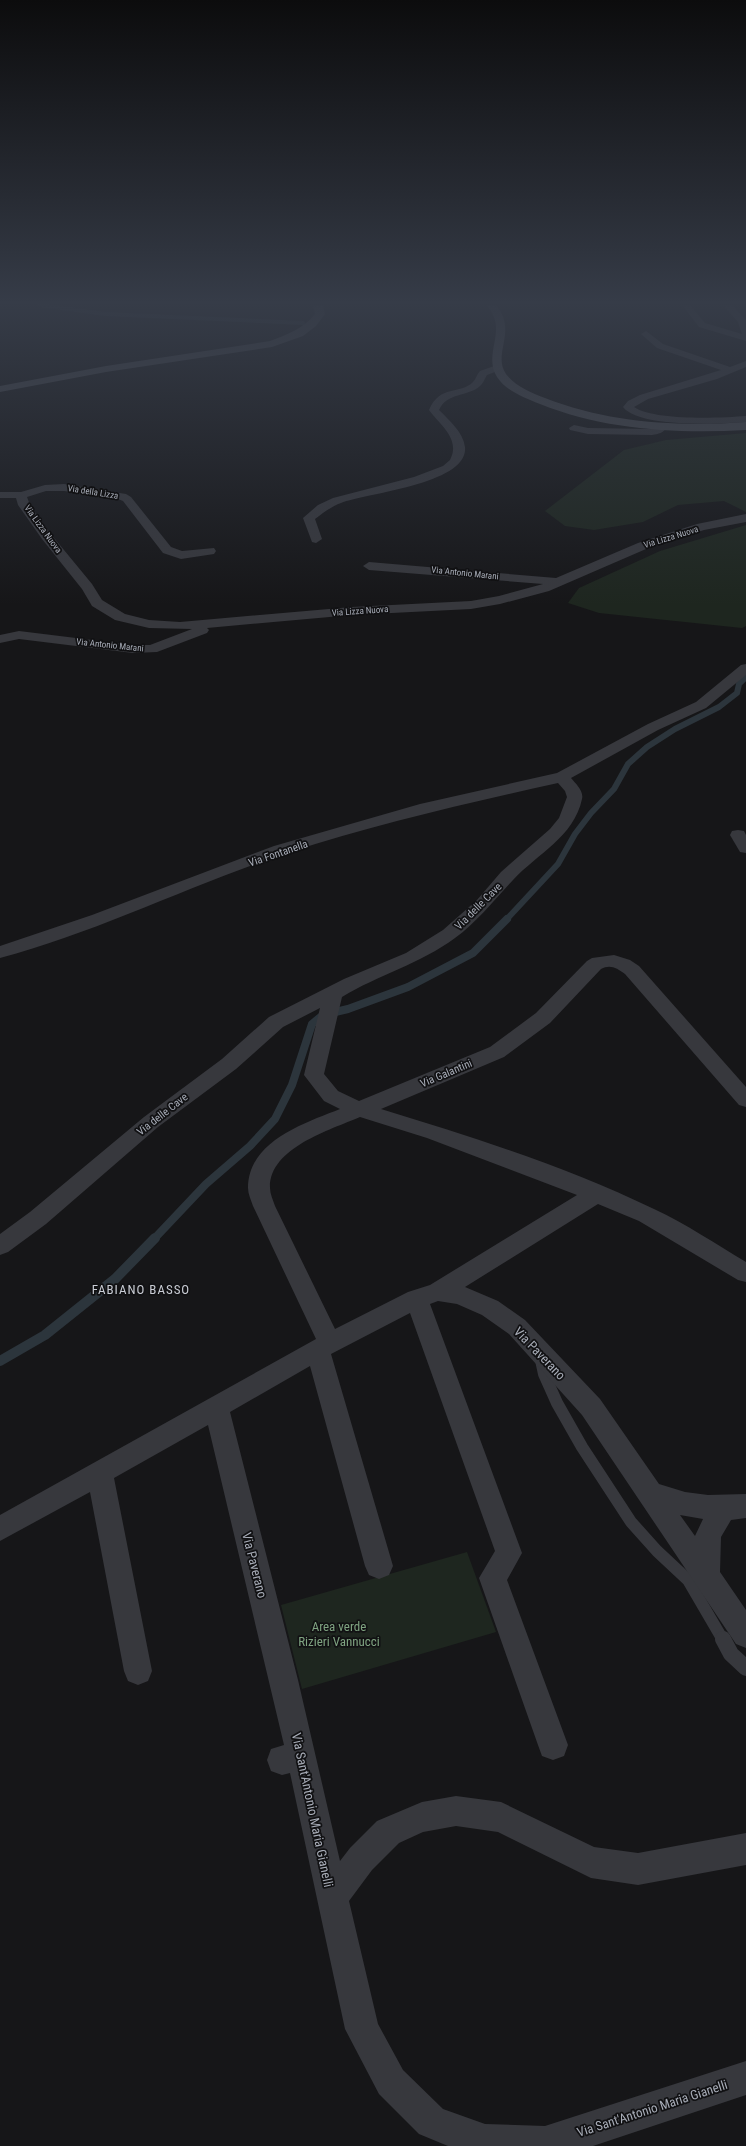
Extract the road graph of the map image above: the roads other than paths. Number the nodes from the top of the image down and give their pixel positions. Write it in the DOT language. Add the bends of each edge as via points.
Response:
graph roads {
  1 [pos="436,405"];
  2 [pos="559,405"];
  3 [pos="630,405"];
  4 [pos="746,419"];
  5 [pos="746,426"];
  6 [pos="662,427"];
  7 [pos="574,428"];
  8 [pos="0,495"];
  9 [pos="58,499"];
  10 [pos="127,499"];
  11 [pos="22,500"];
  12 [pos="42,501"];
  13 [pos="746,518"];
  14 [pos="316,539"];
  15 [pos="210,551"];
  16 [pos="369,566"];
  17 [pos="560,581"];
  18 [pos="215,624"];
  19 [pos="0,639"];
  20 [pos="746,668"];
  21 [pos="562,777"];
  22 [pos="0,952"];
  23 [pos="332,998"];
  24 [pos="746,1100"];
  25 [pos="358,1109"];
  26 [pos="596,1194"];
  27 [pos="0,1246"];
  28 [pos="746,1273"];
  29 [pos="427,1296"];
  30 [pos="324,1346"];
  31 [pos="540,1352"];
  32 [pos="216,1408"];
  33 [pos="100,1474"];
  34 [pos="649,1493"];
  35 [pos="735,1508"];
  36 [pos="0,1529"];
  37 [pos="379,1566"];
  38 [pos="706,1575"];
  39 [pos="746,1634"];
  40 [pos="746,1668"];
  41 [pos="138,1671"];
  42 [pos="293,1722"];
  43 [pos="553,1745"];
  44 [pos="746,1849"];
  45 [pos="332,1898"];
  46 [pos="746,2078"];
  1 -- 14 [label="street" via="434,410 452,429 459,443 455,462 448,469 426,477 336,500 309,518"];
  2 -- 6 [label="main road" via="604,418"];
  3 -- 4 [label="street" via="628,408 637,414 689,420"];
  5 -- 6 [label="main road"];
  6 -- 7 [label="street" via="652,432 588,431"];
  8 -- 11 [label="street, Via della Lizza" via="11,493"];
  9 -- 10 [label="street"];
  10 -- 11 [label="street, Via della Lizza" via="108,493 45,488"];
  10 -- 15 [label="street, Via della Lizza" via="167,550 181,555"];
  11 -- 12 [label="street"];
  11 -- 18 [label="street, Via Lizza Nuova" via="46,536 88,587 97,603 120,617 149,624"];
  13 -- 17 [label="street, Via Lizza Nuova" via="701,527 642,546"];
  16 -- 17 [label="street, Via Antonio Marani"];
  17 -- 18 [label="street, Via Lizza Nuova" via="500,600 471,605 352,611"];
  18 -- 19 [label="street, Via Antonio Marani" via="152,649 19,635"];
  20 -- 21 [label="street" via="701,705 653,727"];
  21 -- 22 [label="street, Via Fontanella" via="426,807 280,850 98,919"];
  21 -- 23 [label="street, Via delle Cave" via="573,790 575,797 567,820 507,876 483,904 449,934 412,957 351,983"];
  23 -- 25 [label="street" via="314,1075 332,1096"];
  23 -- 27 [label="street, Via delle Cave" via="276,1022 229,1064 151,1122 38,1218"];
  24 -- 25 [label="street, Via Galantini" via="632,970 625,964 609,960 594,965 543,1018 497,1052"];
  25 -- 26 [label="street" via="434,1133"];
  25 -- 30 [label="street, Via Galantini" via="304,1132 276,1149 264,1166 259,1189"];
  26 -- 28 [label="street" via="646,1215"];
  26 -- 29 [label="street"];
  29 -- 30 [label="street"];
  29 -- 31 [label="street, Via Paverano" via="460,1295 490,1308 517,1327"];
  29 -- 43 [label="street" via="509,1553 493,1578"];
  30 -- 32 [label="street"];
  30 -- 37 [label="street, Via Galantini"];
  31 -- 34 [label="street, Via Paverano" via="591,1407"];
  31 -- 40 [label="lane" via="544,1374 582,1447 631,1522 688,1580 731,1654"];
  32 -- 33 [label="street"];
  32 -- 42 [label="street, Via Paverano"];
  33 -- 36 [label="street"];
  33 -- 41 [label="street"];
  34 -- 35 [label="street" via="685,1505"];
  34 -- 38 [label="street, Via Paverano"];
  35 -- 38 [label="street" via="708,1535"];
  38 -- 39 [label="street, Via Paverano"];
  42 -- 45 [label="street, Via Sant'Antonio Maria Gianelli" via="292,1758"];
  44 -- 45 [label="street, Via Sant'Antonio Maria Gianelli" via="638,1869 591,1862 501,1817 456,1811 422,1817 388,1832 361,1859"];
  45 -- 46 [label="street, Via Sant'Antonio Maria Gianelli" via="362,2029 391,2082 431,2122 485,2142 545,2144"];
}
